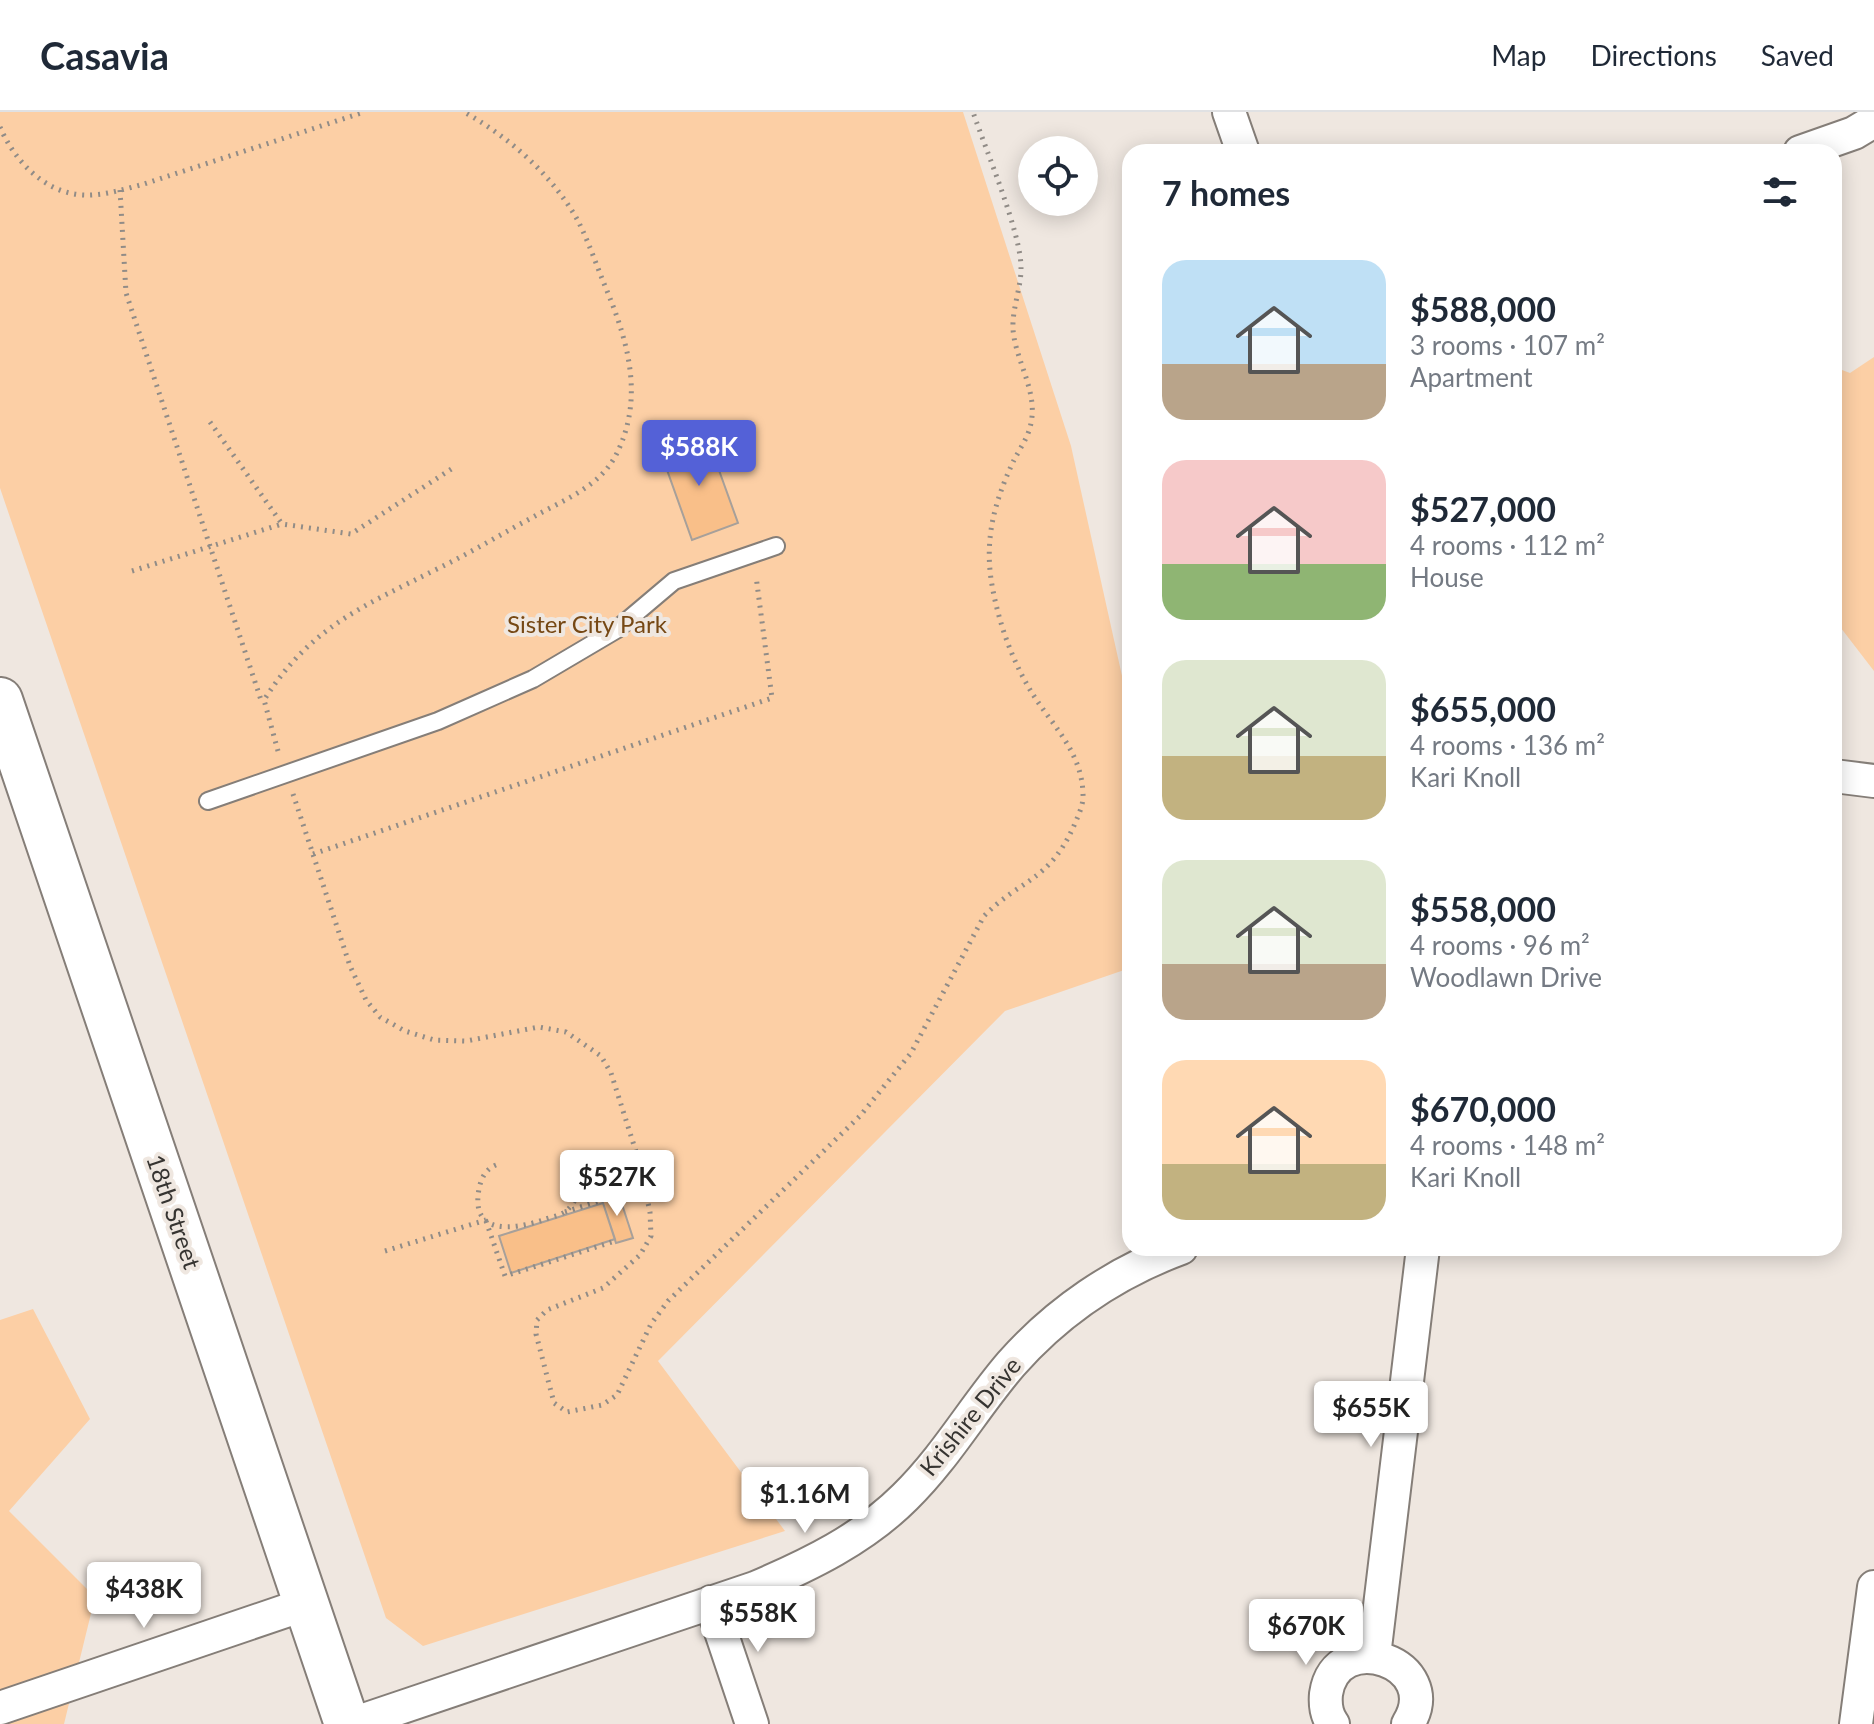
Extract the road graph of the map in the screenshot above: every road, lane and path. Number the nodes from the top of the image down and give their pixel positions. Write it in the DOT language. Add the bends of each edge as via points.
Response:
graph roads {
  1 [pos="364,112"];
  2 [pos="464,112"];
  3 [pos="973,112"];
  4 [pos="1229,112"];
  5 [pos="1874,121"];
  6 [pos="0,127"];
  7 [pos="1240,144"];
  8 [pos="1823,144"];
  9 [pos="120,190"];
  10 [pos="210,422"];
  11 [pos="456,466"];
  12 [pos="282,524"];
  13 [pos="776,546"];
  14 [pos="210,547"];
  15 [pos="753,553"];
  16 [pos="132,571"];
  17 [pos="0,700"];
  18 [pos="265,712"];
  19 [pos="286,776"];
  20 [pos="1842,777"];
  21 [pos="1874,781"];
  22 [pos="208,801"];
  23 [pos="313,854"];
  24 [pos="586,1156"];
  25 [pos="638,1158"];
  26 [pos="496,1165"];
  27 [pos="573,1166"];
  28 [pos="597,1171"];
  29 [pos="578,1177"];
  30 [pos="564,1213"];
  31 [pos="486,1220"];
  32 [pos="615,1241"];
  33 [pos="385,1251"];
  34 [pos="1159,1256"];
  35 [pos="1422,1256"];
  36 [pos="1874,1587"];
  37 [pos="711,1602"];
  38 [pos="306,1604"];
  39 [pos="1374,1656"];
  40 [pos="0,1708"];
  41 [pos="350,1724"];
  42 [pos="752,1724"];
  43 [pos="1333,1724"];
  44 [pos="1408,1724"];
  45 [pos="1856,1724"];
  1 -- 9 [label="path"];
  2 -- 18 [label="path" via="518,148 578,222 627,340 632,380 628,422 616,456 599,478 343,616 306,645 278,677 264,700"];
  3 -- 25 [label="path" via="1021,266 1013,328 1031,398 1031,424 989,526 991,576 999,618 1016,660 1032,693 1069,744 1083,795 1078,817 1047,869 984,916 911,1053 888,1084 668,1301 630,1360 617,1395 602,1405 567,1412 554,1403 537,1320 547,1310 603,1288 640,1255 651,1236"];
  4 -- 7 [label="street"];
  5 -- 8 [label="street"];
  6 -- 9 [label="path" via="10,150 57,189 82,195"];
  9 -- 14 [label="path" via="126,293"];
  10 -- 12 [label="path"];
  11 -- 12 [label="path" via="351,534"];
  12 -- 14 [label="path"];
  13 -- 15 [label="lane"];
  14 -- 16 [label="path"];
  14 -- 18 [label="path"];
  15 -- 19 [label="lane" via="674,581 616,630 533,679 438,721"];
  15 -- 23 [label="path" via="772,698"];
  17 -- 38 [label="main road, 18th Street"];
  18 -- 19 [label="path"];
  19 -- 22 [label="lane"];
  19 -- 23 [label="path"];
  20 -- 21 [label="street"];
  23 -- 25 [label="path" via="350,966 380,1017 434,1040 466,1041 539,1027 566,1032 601,1056 611,1073"];
  24 -- 28 [label="path" via="594,1160"];
  25 -- 28 [label="path"];
  26 -- 31 [label="path" via="484,1173 478,1189"];
  27 -- 29 [label="path"];
  28 -- 29 [label="path"];
  28 -- 30 [label="path" via="604,1198"];
  29 -- 30 [label="path" via="579,1190"];
  30 -- 31 [label="path" via="517,1228 503,1229"];
  31 -- 32 [label="path" via="505,1276"];
  31 -- 33 [label="path"];
  34 -- 37 [label="street, Krishire Drive" via="1102,1286 1052,1323 1011,1365 946,1454 904,1499 861,1533 812,1563"];
  35 -- 39 [label="street"];
  36 -- 45 [label="street"];
  37 -- 41 [label="street, Krishire Drive"];
  37 -- 42 [label="street"];
  38 -- 40 [label="street"];
  38 -- 41 [label="main road, 18th Street"];
  39 -- 43 [label="street" via="1344,1664 1333,1675 1325,1704"];
  39 -- 44 [label="street" via="1397,1664 1407,1675 1415,1705"];
}
